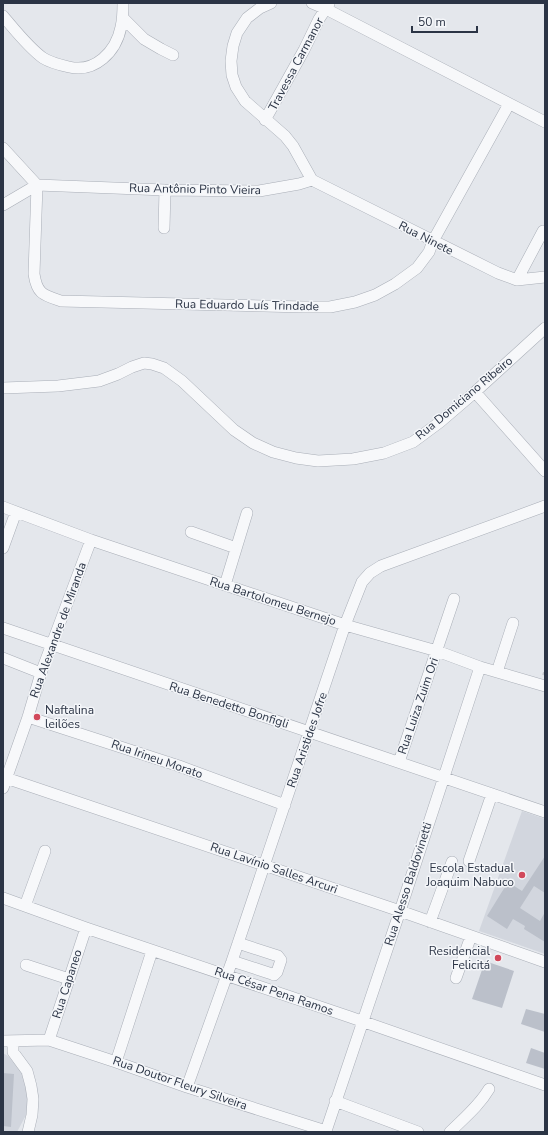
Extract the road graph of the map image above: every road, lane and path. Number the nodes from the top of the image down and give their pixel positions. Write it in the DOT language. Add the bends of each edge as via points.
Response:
graph roads {
  1 [pos="123,3"];
  2 [pos="271,3"];
  3 [pos="312,3"];
  4 [pos="328,6"];
  5 [pos="3,16"];
  6 [pos="123,18"];
  7 [pos="173,55"];
  8 [pos="509,104"];
  9 [pos="265,120"];
  10 [pos="545,122"];
  11 [pos="3,148"];
  12 [pos="312,180"];
  13 [pos="37,185"];
  14 [pos="165,190"];
  15 [pos="3,205"];
  16 [pos="164,228"];
  17 [pos="543,231"];
  18 [pos="433,241"];
  19 [pos="545,277"];
  20 [pos="517,280"];
  21 [pos="545,328"];
  22 [pos="3,388"];
  23 [pos="475,392"];
  24 [pos="545,471"];
  25 [pos="545,506"];
  26 [pos="3,507"];
  27 [pos="16,512"];
  28 [pos="247,513"];
  29 [pos="191,532"];
  30 [pos="91,540"];
  31 [pos="3,548"];
  32 [pos="236,548"];
  33 [pos="225,585"];
  34 [pos="454,600"];
  35 [pos="513,623"];
  36 [pos="345,625"];
  37 [pos="3,628"];
  38 [pos="51,645"];
  39 [pos="437,651"];
  40 [pos="3,658"];
  41 [pos="480,667"];
  42 [pos="497,672"];
  43 [pos="41,673"];
  44 [pos="545,686"];
  45 [pos="28,717"];
  46 [pos="309,731"];
  47 [pos="399,762"];
  48 [pos="443,777"];
  49 [pos="4,781"];
  50 [pos="492,794"];
  51 [pos="284,805"];
  52 [pos="545,812"];
  53 [pos="45,851"];
  54 [pos="469,861"];
  55 [pos="452,862"];
  56 [pos="265,865"];
  57 [pos="3,898"];
  58 [pos="25,906"];
  59 [pos="400,911"];
  60 [pos="430,922"];
  61 [pos="86,928"];
  62 [pos="471,936"];
  63 [pos="238,943"];
  64 [pos="152,951"];
  65 [pos="232,961"];
  66 [pos="545,962"];
  67 [pos="26,965"];
  68 [pos="227,975"];
  69 [pos="456,978"];
  70 [pos="69,979"];
  71 [pos="363,1021"];
  72 [pos="49,1040"];
  73 [pos="8,1041"];
  74 [pos="116,1062"];
  75 [pos="545,1085"];
  76 [pos="187,1087"];
  77 [pos="489,1089"];
  78 [pos="335,1101"];
  79 [pos="305,1129"];
  80 [pos="28,1132"];
  81 [pos="325,1132"];
  82 [pos="418,1132"];
  83 [pos="450,1132"];
  1 -- 6 [label="street"];
  2 -- 9 [label="street" via="247,18 233,46 231,61 232,75 244,102"];
  3 -- 4 [label="street"];
  4 -- 8 [label="street"];
  4 -- 9 [label="street, Travessa Carmanor"];
  5 -- 6 [label="street" via="33,50 62,66 74,68 87,68 108,54 118,37"];
  6 -- 7 [label="street" via="144,39"];
  8 -- 10 [label="street"];
  8 -- 18 [label="street, Rua Eduardo Luís Trindade"];
  9 -- 12 [label="street" via="293,146"];
  11 -- 13 [label="street"];
  12 -- 14 [label="street, Rua Antônio Pinto Vieira" via="260,191"];
  12 -- 18 [label="street, Rua Ninete"];
  13 -- 14 [label="street, Rua Antônio Pinto Vieira"];
  13 -- 15 [label="street"];
  13 -- 18 [label="street, Rua Eduardo Luís Trindade" via="34,274 36,284 47,297 61,301 330,307 375,295 395,284 417,268 429,252"];
  14 -- 16 [label="street"];
  17 -- 20 [label="street"];
  18 -- 20 [label="street, Rua Ninete"];
  19 -- 20 [label="street, Rua Ninete"];
  21 -- 23 [label="street, Rua Domiciano Ribeiro"];
  22 -- 23 [label="street, Rua Domiciano Ribeiro" via="58,386 99,381 144,364 152,364 164,368 182,381 234,430 253,443 273,452 318,461 353,459 384,453 413,442"];
  23 -- 24 [label="street"];
  25 -- 36 [label="street, Rua Aristides Jofre" via="381,566 362,582"];
  26 -- 27 [label="street, Rua Bartolomeu Bernejo"];
  27 -- 30 [label="street, Rua Bartolomeu Bernejo"];
  27 -- 31 [label="street"];
  28 -- 32 [label="street"];
  29 -- 32 [label="street"];
  30 -- 33 [label="street, Rua Bartolomeu Bernejo"];
  30 -- 38 [label="street, Rua Alexandre de Miranda"];
  32 -- 33 [label="street"];
  33 -- 36 [label="street, Rua Bartolomeu Bernejo"];
  34 -- 39 [label="street, Rua Luiza Zuim Ori"];
  35 -- 42 [label="street"];
  36 -- 39 [label="street, Rua Bartolomeu Bernejo"];
  36 -- 46 [label="street, Rua Aristides Jofre"];
  37 -- 38 [label="street, Rua Benedetto Bonfigli"];
  38 -- 43 [label="street, Rua Alexandre de Miranda"];
  38 -- 46 [label="street, Rua Benedetto Bonfigli"];
  39 -- 41 [label="street, Rua Bartolomeu Bernejo"];
  39 -- 47 [label="street, Rua Luiza Zuim Ori"];
  40 -- 43 [label="street"];
  41 -- 42 [label="street, Rua Bartolomeu Bernejo"];
  41 -- 48 [label="street, Rua Alesso Baldovinetti"];
  42 -- 44 [label="street, Rua Bartolomeu Bernejo"];
  43 -- 45 [label="street, Rua Alexandre de Miranda"];
  45 -- 49 [label="street, Rua Alexandre de Miranda"];
  45 -- 51 [label="street, Rua Irineu Morato" via="180,766"];
  46 -- 47 [label="street, Rua Benedetto Bonfigli"];
  46 -- 51 [label="street, Rua Aristides Jofre"];
  47 -- 48 [label="street, Rua Benedetto Bonfigli"];
  48 -- 50 [label="street, Rua Benedetto Bonfigli"];
  48 -- 59 [label="street, Rua Alesso Baldovinetti"];
  49 -- 56 [label="street, Rua Lavínio Salles Arcuri"];
  50 -- 52 [label="street, Rua Benedetto Bonfigli"];
  50 -- 54 [label="street"];
  51 -- 56 [label="street, Rua Aristides Jofre"];
  53 -- 58 [label="street"];
  55 -- 60 [label="street"];
  56 -- 59 [label="street, Rua Lavínio Salles Arcuri"];
  56 -- 63 [label="street, Rua Aristides Jofre"];
  57 -- 58 [label="street, Rua César Pena Ramos"];
  58 -- 61 [label="street, Rua César Pena Ramos"];
  59 -- 60 [label="street, Rua Lavínio Salles Arcuri"];
  59 -- 71 [label="street, Rua Alesso Baldovinetti"];
  60 -- 62 [label="street, Rua Lavínio Salles Arcuri"];
  61 -- 64 [label="street, Rua César Pena Ramos"];
  61 -- 70 [label="street, Rua Capaneo"];
  62 -- 66 [label="street, Rua Lavínio Salles Arcuri"];
  62 -- 69 [label="street"];
  63 -- 65 [label="street, Rua Aristides Jofre"];
  63 -- 65 [label="street" via="278,956 280,960 277,972 274,975"];
  64 -- 68 [label="street, Rua César Pena Ramos"];
  64 -- 74 [label="street"];
  65 -- 68 [label="street, Rua Aristides Jofre"];
  67 -- 70 [label="street"];
  68 -- 71 [label="street, Rua César Pena Ramos"];
  68 -- 76 [label="street, Rua Aristides Jofre"];
  70 -- 72 [label="street, Rua Capaneo"];
  71 -- 75 [label="street, Rua César Pena Ramos"];
  71 -- 78 [label="street, Rua Alesso Baldovinetti"];
  72 -- 73 [label="street, Rua Doutor Fleury Silveira"];
  72 -- 74 [label="street, Rua Doutor Fleury Silveira"];
  73 -- 80 [label="street" via="27,1071 31,1086 32,1115"];
  74 -- 76 [label="street, Rua Doutor Fleury Silveira"];
  76 -- 79 [label="street, Rua Doutor Fleury Silveira"];
  77 -- 83 [label="street" via="486,1096"];
  78 -- 81 [label="street, Rua Doutor Fleury Silveira"];
  78 -- 82 [label="street"];
  79 -- 81 [label="street, Rua Doutor Fleury Silveira"];
}
